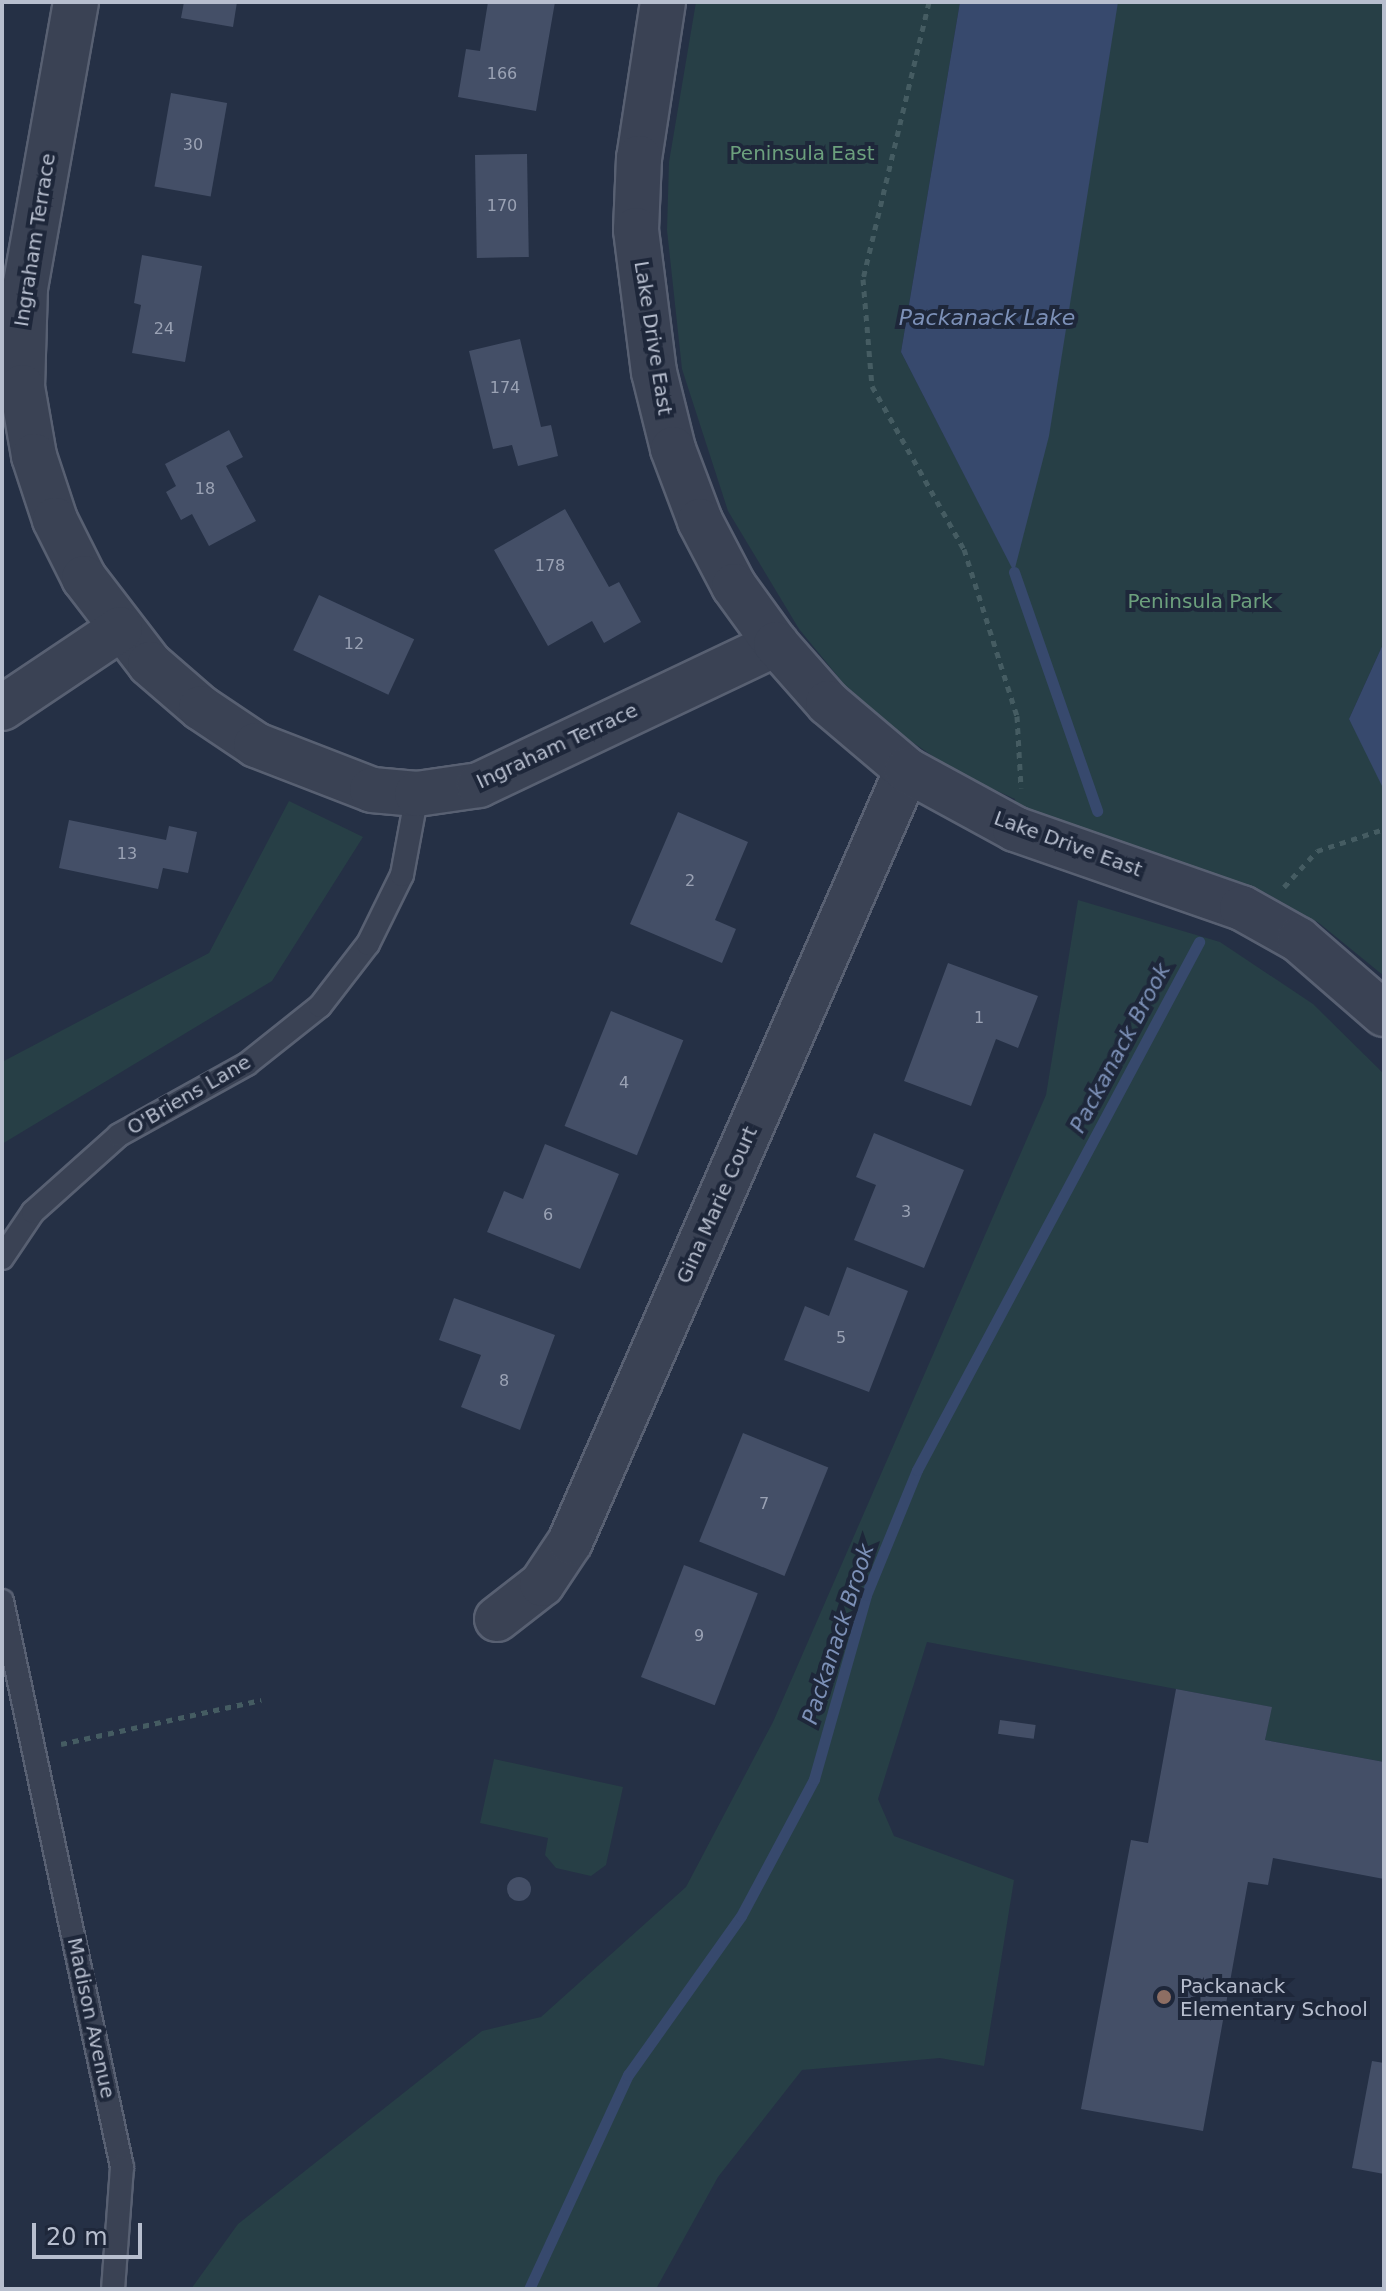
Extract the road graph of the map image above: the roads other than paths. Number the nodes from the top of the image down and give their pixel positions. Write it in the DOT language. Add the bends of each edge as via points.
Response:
graph roads {
  1 [pos="76,2"];
  2 [pos="663,2"];
  3 [pos="120,629"];
  4 [pos="776,644"];
  5 [pos="2,708"];
  6 [pos="907,770"];
  7 [pos="417,794"];
  8 [pos="1384,1014"];
  9 [pos="2,1258"];
  10 [pos="2,1601"];
  11 [pos="497,1619"];
  12 [pos="113,2289"];
  1 -- 3 [label="street, Ingraham Terrace" via="25,287 22,387 34,456 55,520 84,578"];
  2 -- 4 [label="street, Lake Drive East" via="639,158 636,230 654,372 673,449 700,521 734,586"];
  3 -- 5 [label="street"];
  3 -- 7 [label="street, Ingraham Terrace" via="201,708 256,745 372,790"];
  4 -- 6 [label="street, Lake Drive East" via="828,703"];
  4 -- 7 [label="street, Ingraham Terrace" via="479,785"];
  6 -- 8 [label="street, Lake Drive East" via="1023,832 1182,885 1257,917 1299,940"];
  6 -- 11 [label="street, Gina Marie Court" via="570,1542 542,1584"];
  7 -- 9 [label="lane, O'Briens Lane" via="402,875 368,944 320,1006 247,1064 119,1135 47,1199"];
  10 -- 12 [label="lane, Madison Avenue" via="42,1748 51,1830 122,2167"];
}
